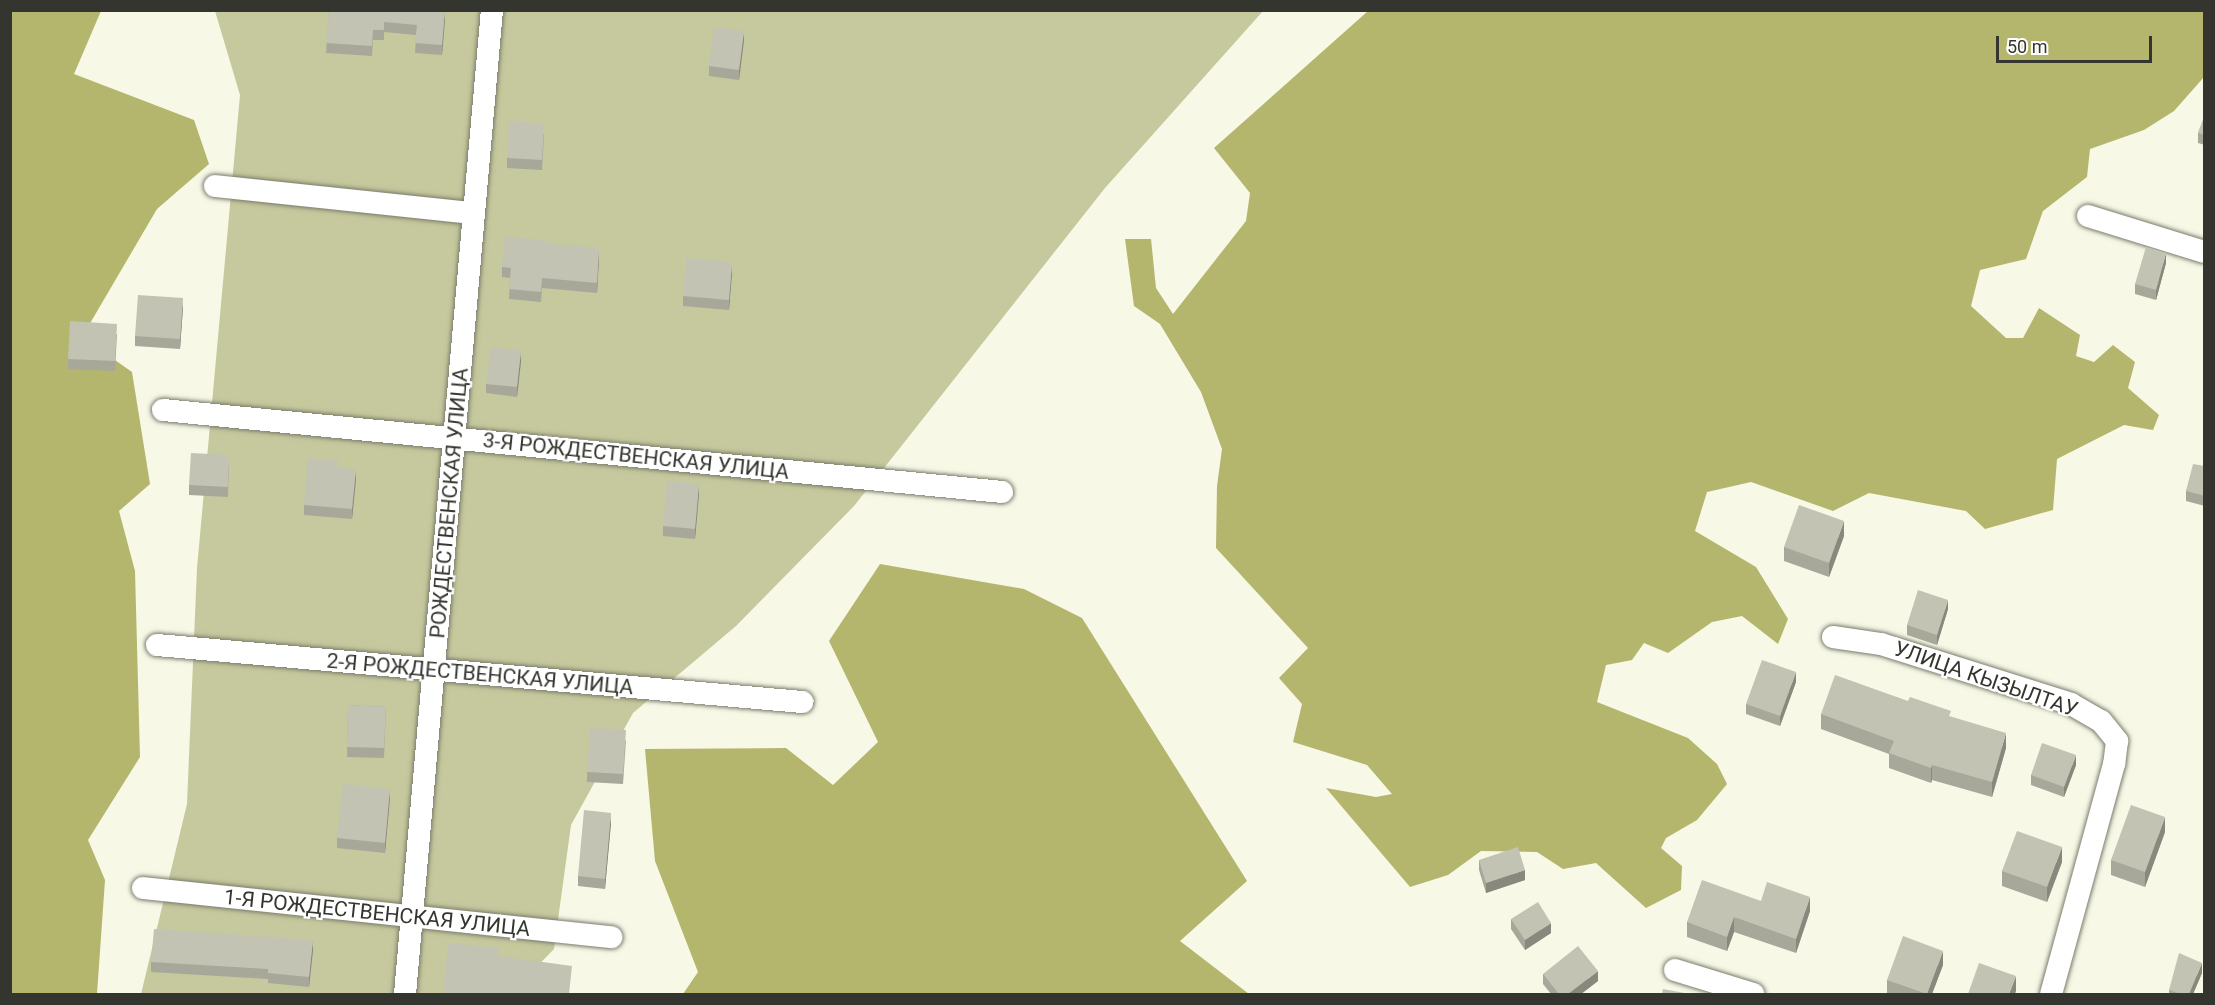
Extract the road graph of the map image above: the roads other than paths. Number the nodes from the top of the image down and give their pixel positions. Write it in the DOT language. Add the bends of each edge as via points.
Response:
graph roads {
  1 [pos="492,10"];
  2 [pos="215,186"];
  3 [pos="474,213"];
  4 [pos="2088,216"];
  5 [pos="2205,252"];
  6 [pos="163,410"];
  7 [pos="454,438"];
  8 [pos="1002,492"];
  9 [pos="1833,637"];
  10 [pos="157,645"];
  11 [pos="434,670"];
  12 [pos="802,702"];
  13 [pos="142,888"];
  14 [pos="412,916"];
  15 [pos="611,937"];
  16 [pos="1675,970"];
  17 [pos="405,994"];
  18 [pos="1753,994"];
  19 [pos="2051,994"];
  1 -- 3 [label="street, РОЖДЕСТВЕНСКАЯ УЛИЦА"];
  2 -- 3 [label="street"];
  3 -- 7 [label="street, РОЖДЕСТВЕНСКАЯ УЛИЦА"];
  4 -- 5 [label="street"];
  6 -- 7 [label="street, 3-Я РОЖДЕСТВЕНСКАЯ УЛИЦА"];
  7 -- 8 [label="street, 3-Я РОЖДЕСТВЕНСКАЯ УЛИЦА"];
  7 -- 11 [label="street, РОЖДЕСТВЕНСКАЯ УЛИЦА"];
  9 -- 19 [label="street, УЛИЦА КЫЗЫЛТАУ" via="1881,644 2071,704 2101,721 2117,741"];
  10 -- 11 [label="street, 2-Я РОЖДЕСТВЕНСКАЯ УЛИЦА"];
  11 -- 12 [label="street, 2-Я РОЖДЕСТВЕНСКАЯ УЛИЦА"];
  11 -- 14 [label="street, РОЖДЕСТВЕНСКАЯ УЛИЦА"];
  13 -- 14 [label="street, 1-Я РОЖДЕСТВЕНСКАЯ УЛИЦА"];
  14 -- 15 [label="street, 1-Я РОЖДЕСТВЕНСКАЯ УЛИЦА"];
  14 -- 17 [label="street, РОЖДЕСТВЕНСКАЯ УЛИЦА"];
  16 -- 18 [label="street"];
}
